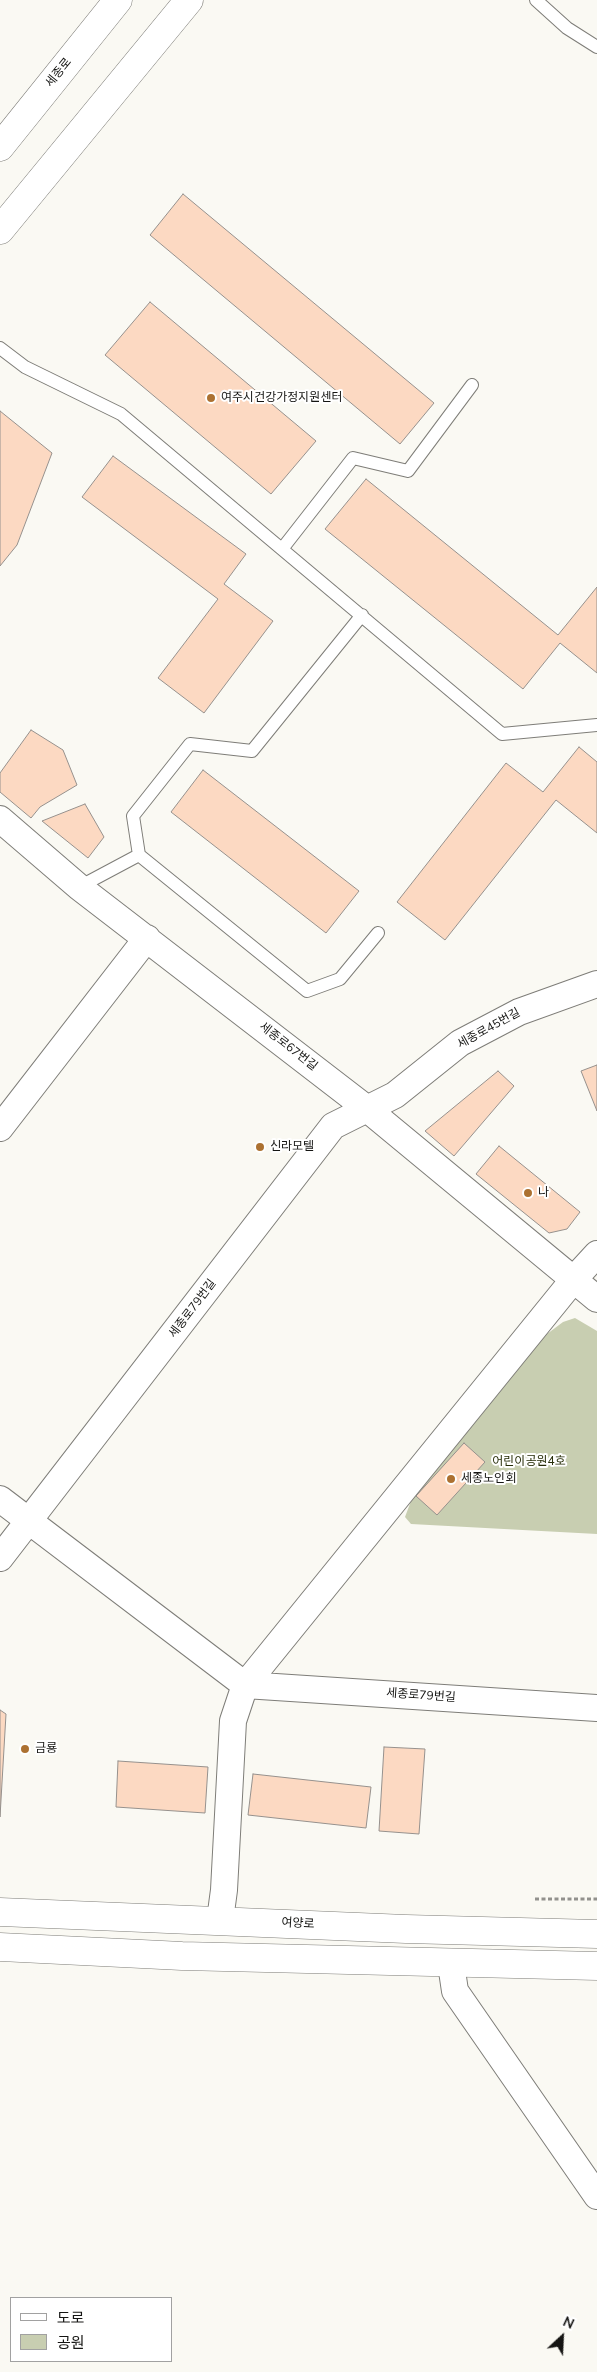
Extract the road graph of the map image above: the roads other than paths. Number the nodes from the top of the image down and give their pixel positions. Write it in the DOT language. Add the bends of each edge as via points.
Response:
graph roads {
  1 [pos="118,0"];
  2 [pos="189,0"];
  3 [pos="536,0"];
  4 [pos="597,47"];
  5 [pos="2,139"];
  6 [pos="0,230"];
  7 [pos="0,348"];
  8 [pos="472,385"];
  9 [pos="282,548"];
  10 [pos="362,615"];
  11 [pos="597,725"];
  12 [pos="0,819"];
  13 [pos="139,855"];
  14 [pos="79,887"];
  15 [pos="378,933"];
  16 [pos="147,938"];
  17 [pos="597,984"];
  18 [pos="366,1108"];
  19 [pos="0,1128"];
  20 [pos="597,1254"];
  21 [pos="574,1279"];
  22 [pos="597,1298"];
  23 [pos="0,1499"];
  24 [pos="30,1522"];
  25 [pos="0,1558"];
  26 [pos="245,1684"];
  27 [pos="597,1708"];
  28 [pos="0,1912"];
  29 [pos="220,1920"];
  30 [pos="453,1931"];
  31 [pos="597,1934"];
  32 [pos="0,1947"];
  33 [pos="452,1964"];
  34 [pos="597,1966"];
  35 [pos="597,2196"];
  1 -- 5 [label="street, 세종로"];
  2 -- 6 [label="street"];
  3 -- 4 [label="lane" via="567,28"];
  7 -- 9 [label="lane" via="24,367 121,414"];
  8 -- 9 [label="lane" via="408,471 353,458"];
  9 -- 10 [label="lane"];
  10 -- 11 [label="lane" via="502,734"];
  10 -- 13 [label="lane" via="252,751 190,744 133,816"];
  12 -- 14 [label="street, 세종로67번길"];
  13 -- 14 [label="lane"];
  13 -- 15 [label="lane" via="307,991 340,979"];
  14 -- 16 [label="street, 세종로67번길"];
  16 -- 18 [label="street, 세종로67번길"];
  16 -- 19 [label="street"];
  17 -- 18 [label="street, 세종로45번길" via="519,1012 460,1043 395,1095"];
  18 -- 21 [label="street, 세종로67번길"];
  18 -- 24 [label="street, 세종로79번길" via="332,1126"];
  20 -- 21 [label="street"];
  21 -- 22 [label="street, 세종로67번길"];
  21 -- 26 [label="street"];
  23 -- 24 [label="street"];
  24 -- 25 [label="street, 세종로79번길"];
  24 -- 26 [label="street"];
  26 -- 27 [label="street, 세종로79번길"];
  26 -- 29 [label="street" via="233,1720"];
  28 -- 29 [label="street, 여양로"];
  29 -- 30 [label="street, 여양로"];
  30 -- 31 [label="street, 여양로"];
  30 -- 33 [label="street"];
  32 -- 33 [label="street"];
  33 -- 34 [label="street"];
  33 -- 35 [label="street" via="456,1991"];
}
